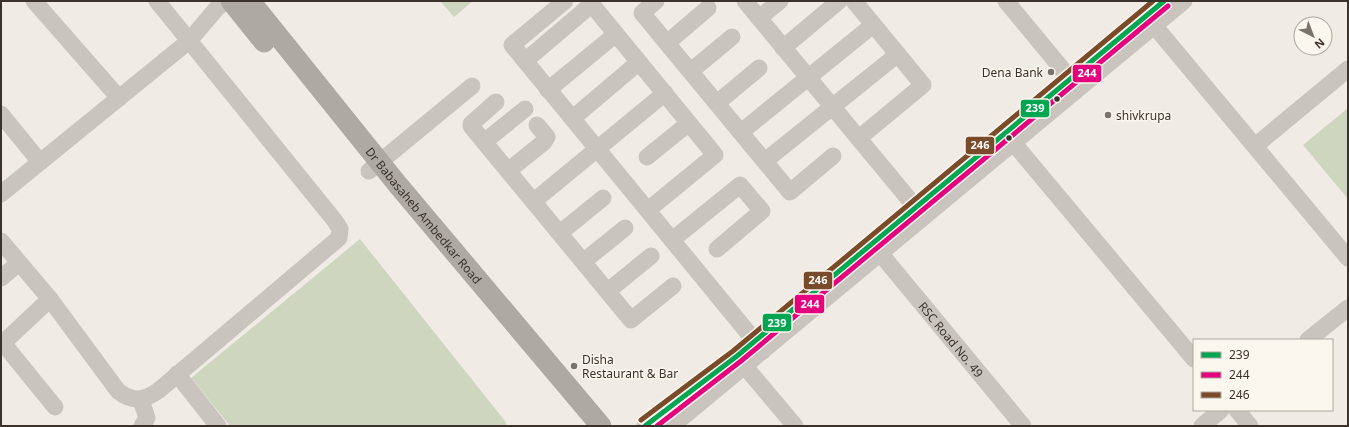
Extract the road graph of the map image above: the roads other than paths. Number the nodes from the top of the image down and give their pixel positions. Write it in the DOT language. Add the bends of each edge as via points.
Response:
graph roads {
  1 [pos="34,1"];
  2 [pos="157,1"];
  3 [pos="225,1"];
  4 [pos="232,1"];
  5 [pos="250,1"];
  6 [pos="565,1"];
  7 [pos="656,1"];
  8 [pos="745,1"];
  9 [pos="780,1"];
  10 [pos="839,1"];
  11 [pos="854,1"];
  12 [pos="1006,1"];
  13 [pos="1164,1"];
  14 [pos="1184,1"];
  15 [pos="591,2"];
  16 [pos="708,8"];
  17 [pos="759,18"];
  18 [pos="1151,21"];
  19 [pos="873,25"];
  20 [pos="616,34"];
  21 [pos="732,37"];
  22 [pos="190,41"];
  23 [pos="667,43"];
  24 [pos="783,48"];
  25 [pos="898,54"];
  26 [pos="525,60"];
  27 [pos="639,62"];
  28 [pos="759,68"];
  29 [pos="1348,69"];
  30 [pos="691,71"];
  31 [pos="807,76"];
  32 [pos="1075,84"];
  33 [pos="472,86"];
  34 [pos="548,90"];
  35 [pos="665,93"];
  36 [pos="119,98"];
  37 [pos="496,102"];
  38 [pos="717,103"];
  39 [pos="832,106"];
  40 [pos="525,109"];
  41 [pos="1,114"];
  42 [pos="573,118"];
  43 [pos="689,123"];
  44 [pos="537,125"];
  45 [pos="741,132"];
  46 [pos="859,138"];
  47 [pos="1009,138"];
  48 [pos="484,142"];
  49 [pos="1255,146"];
  50 [pos="598,149"];
  51 [pos="833,156"];
  52 [pos="647,157"];
  53 [pos="764,161"];
  54 [pos="40,162"];
  55 [pos="374,166"];
  56 [pos="509,170"];
  57 [pos="1,194"];
  58 [pos="603,198"];
  59 [pos="534,201"];
  60 [pos="648,210"];
  61 [pos="920,212"];
  62 [pos="625,228"];
  63 [pos="560,233"];
  64 [pos="672,240"];
  65 [pos="1,241"];
  66 [pos="717,249"];
  67 [pos="880,253"];
  68 [pos="651,256"];
  69 [pos="1348,258"];
  70 [pos="584,261"];
  71 [pos="19,263"];
  72 [pos="1,278"];
  73 [pos="673,286"];
  74 [pos="608,291"];
  75 [pos="50,299"];
  76 [pos="1348,308"];
  77 [pos="1309,339"];
  78 [pos="2,344"];
  79 [pos="759,346"];
  80 [pos="1193,358"];
  81 [pos="741,361"];
  82 [pos="177,374"];
  83 [pos="568,398"];
  84 [pos="141,400"];
  85 [pos="55,407"];
  86 [pos="1220,411"];
  87 [pos="1237,411"];
  88 [pos="1016,425"];
  89 [pos="142,426"];
  90 [pos="218,426"];
  91 [pos="582,426"];
  92 [pos="601,426"];
  93 [pos="645,426"];
  94 [pos="672,426"];
  95 [pos="794,426"];
  96 [pos="1202,426"];
  97 [pos="1250,426"];
  1 -- 36 [label="street"];
  2 -- 22 [label="street"];
  3 -- 22 [label="street"];
  4 -- 55 [label="main road, Dr Babasaheb Ambedkar Road"];
  5 -- 55 [label="main road, Dr Babasaheb Ambedkar Road"];
  6 -- 26 [label="street" via="512,45"];
  7 -- 23 [label="street" via="642,13"];
  8 -- 17 [label="street"];
  9 -- 17 [label="street"];
  10 -- 24 [label="street"];
  11 -- 19 [label="street"];
  12 -- 32 [label="street"];
  13 -- 18 [label="street"];
  14 -- 18 [label="street"];
  15 -- 20 [label="street"];
  15 -- 26 [label="street"];
  16 -- 23 [label="street"];
  17 -- 24 [label="street"];
  18 -- 32 [label="street"];
  18 -- 49 [label="street"];
  19 -- 25 [label="street"];
  19 -- 31 [label="street"];
  20 -- 27 [label="street"];
  20 -- 34 [label="street"];
  21 -- 30 [label="street"];
  22 -- 36 [label="street"];
  22 -- 82 [label="street" via="335,221 341,233 336,242"];
  23 -- 30 [label="street"];
  24 -- 31 [label="street"];
  25 -- 39 [label="street"];
  25 -- 46 [label="street" via="923,85"];
  26 -- 34 [label="street"];
  27 -- 35 [label="street"];
  27 -- 42 [label="street"];
  28 -- 38 [label="street"];
  29 -- 49 [label="street"];
  30 -- 38 [label="street"];
  31 -- 39 [label="street"];
  31 -- 45 [label="street"];
  32 -- 47 [label="street"];
  33 -- 55 [label="street"];
  34 -- 42 [label="street"];
  35 -- 43 [label="street"];
  35 -- 50 [label="street"];
  36 -- 54 [label="street"];
  37 -- 48 [label="street" via="471,124"];
  38 -- 45 [label="street"];
  39 -- 46 [label="street"];
  39 -- 53 [label="street"];
  40 -- 48 [label="street"];
  41 -- 54 [label="street"];
  42 -- 50 [label="street"];
  43 -- 52 [label="street"];
  43 -- 60 [label="street" via="715,155"];
  44 -- 56 [label="street" via="547,137 544,142"];
  45 -- 53 [label="street"];
  46 -- 61 [label="street"];
  47 -- 61 [label="street"];
  47 -- 80 [label="street"];
  48 -- 56 [label="street"];
  49 -- 69 [label="street"];
  50 -- 59 [label="street"];
  50 -- 60 [label="street"];
  51 -- 53 [label="street" via="790,192"];
  54 -- 57 [label="street"];
  55 -- 83 [label="main road, Dr Babasaheb Ambedkar Road"];
  56 -- 59 [label="street"];
  58 -- 63 [label="street"];
  59 -- 63 [label="street"];
  60 -- 64 [label="street"];
  61 -- 67 [label="street"];
  61 -- 79 [label="street"];
  62 -- 70 [label="street"];
  63 -- 70 [label="street"];
  64 -- 66 [label="street" via="740,185 762,212"];
  64 -- 79 [label="street"];
  65 -- 71 [label="street"];
  67 -- 79 [label="street"];
  67 -- 88 [label="street, RSC Road No. 49"];
  68 -- 74 [label="street"];
  70 -- 74 [label="street"];
  71 -- 72 [label="street"];
  71 -- 75 [label="street"];
  73 -- 74 [label="street" via="631,320"];
  75 -- 78 [label="street"];
  75 -- 84 [label="street" via="118,390 134,400"];
  76 -- 77 [label="street"];
  78 -- 85 [label="street"];
  79 -- 81 [label="street"];
  81 -- 93 [label="street"];
  81 -- 94 [label="street"];
  81 -- 95 [label="street"];
  82 -- 84 [label="street" via="158,391"];
  82 -- 90 [label="street"];
  83 -- 91 [label="main road, Dr Babasaheb Ambedkar Road"];
  83 -- 92 [label="main road, Dr Babasaheb Ambedkar Road"];
  84 -- 89 [label="street" via="147,418"];
  86 -- 96 [label="street"];
  87 -- 97 [label="street"];
}
